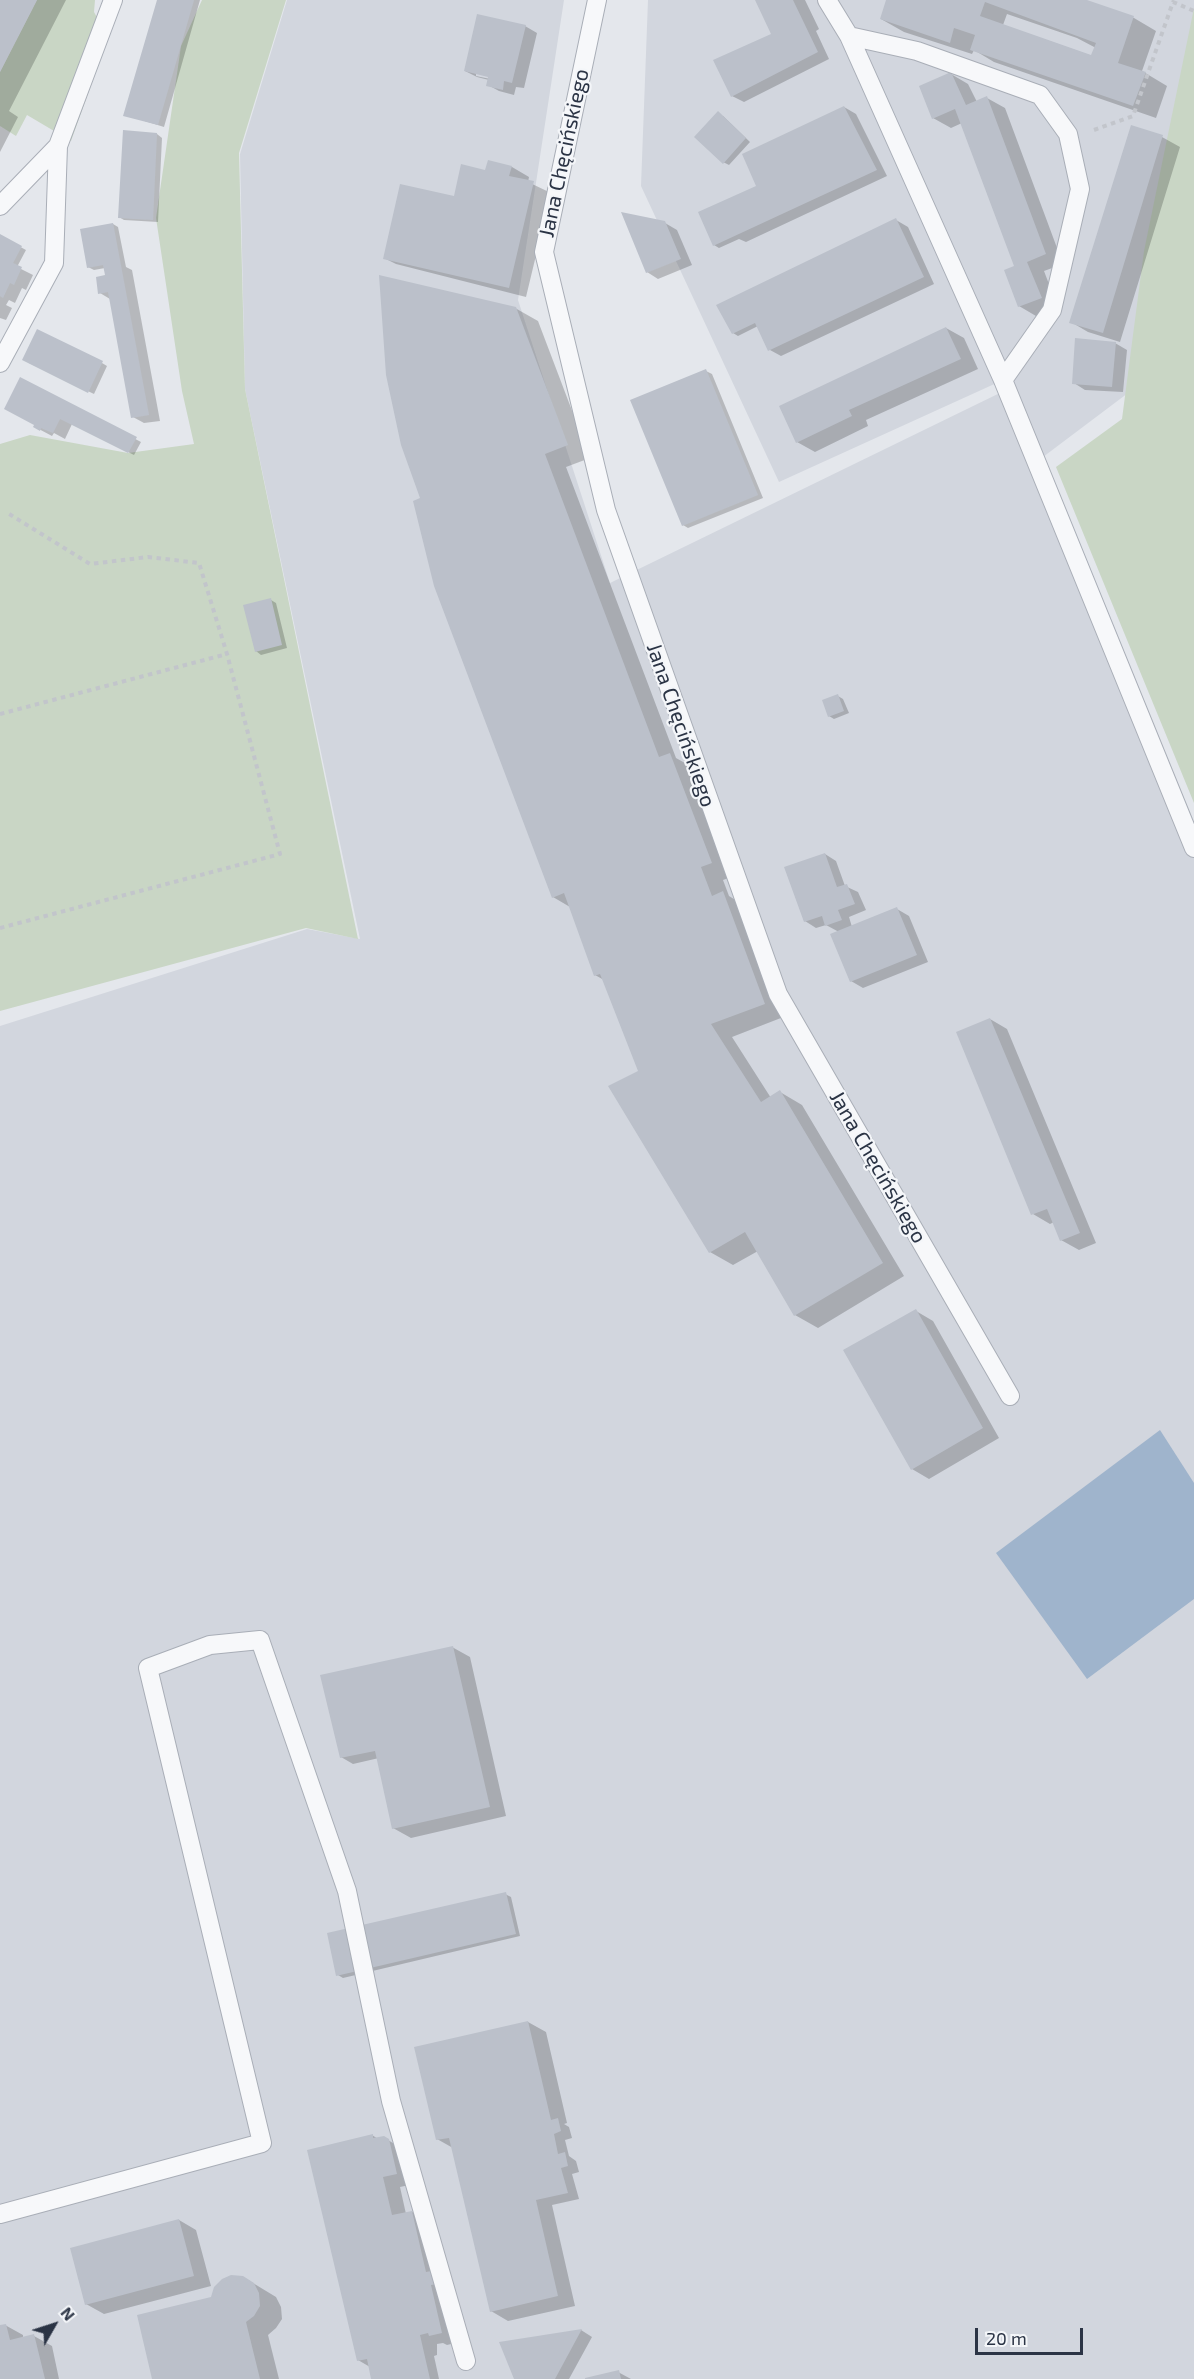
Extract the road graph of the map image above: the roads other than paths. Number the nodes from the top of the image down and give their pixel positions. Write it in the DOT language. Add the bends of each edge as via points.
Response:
graph roads {
  1 [pos="113,0"];
  2 [pos="597,0"];
  3 [pos="827,0"];
  4 [pos="849,36"];
  5 [pos="58,146"];
  6 [pos="0,206"];
  7 [pos="0,363"];
  8 [pos="1003,380"];
  9 [pos="1194,848"];
  10 [pos="1010,1396"];
  11 [pos="0,2214"];
  12 [pos="466,2361"];
  1 -- 5 [label="lane"];
  2 -- 10 [label="lane, Jana Chęcińskiego" via="544,252 606,510 778,994"];
  3 -- 4 [label="lane"];
  4 -- 8 [label="lane"];
  4 -- 8 [label="lane" via="917,51 1040,95 1068,134 1080,189 1053,310"];
  5 -- 6 [label="lane"];
  5 -- 7 [label="lane" via="54,263"];
  8 -- 9 [label="lane"];
  11 -- 12 [label="lane" via="262,2143 148,1668 210,1645 260,1640 347,1891 392,2101"];
}
